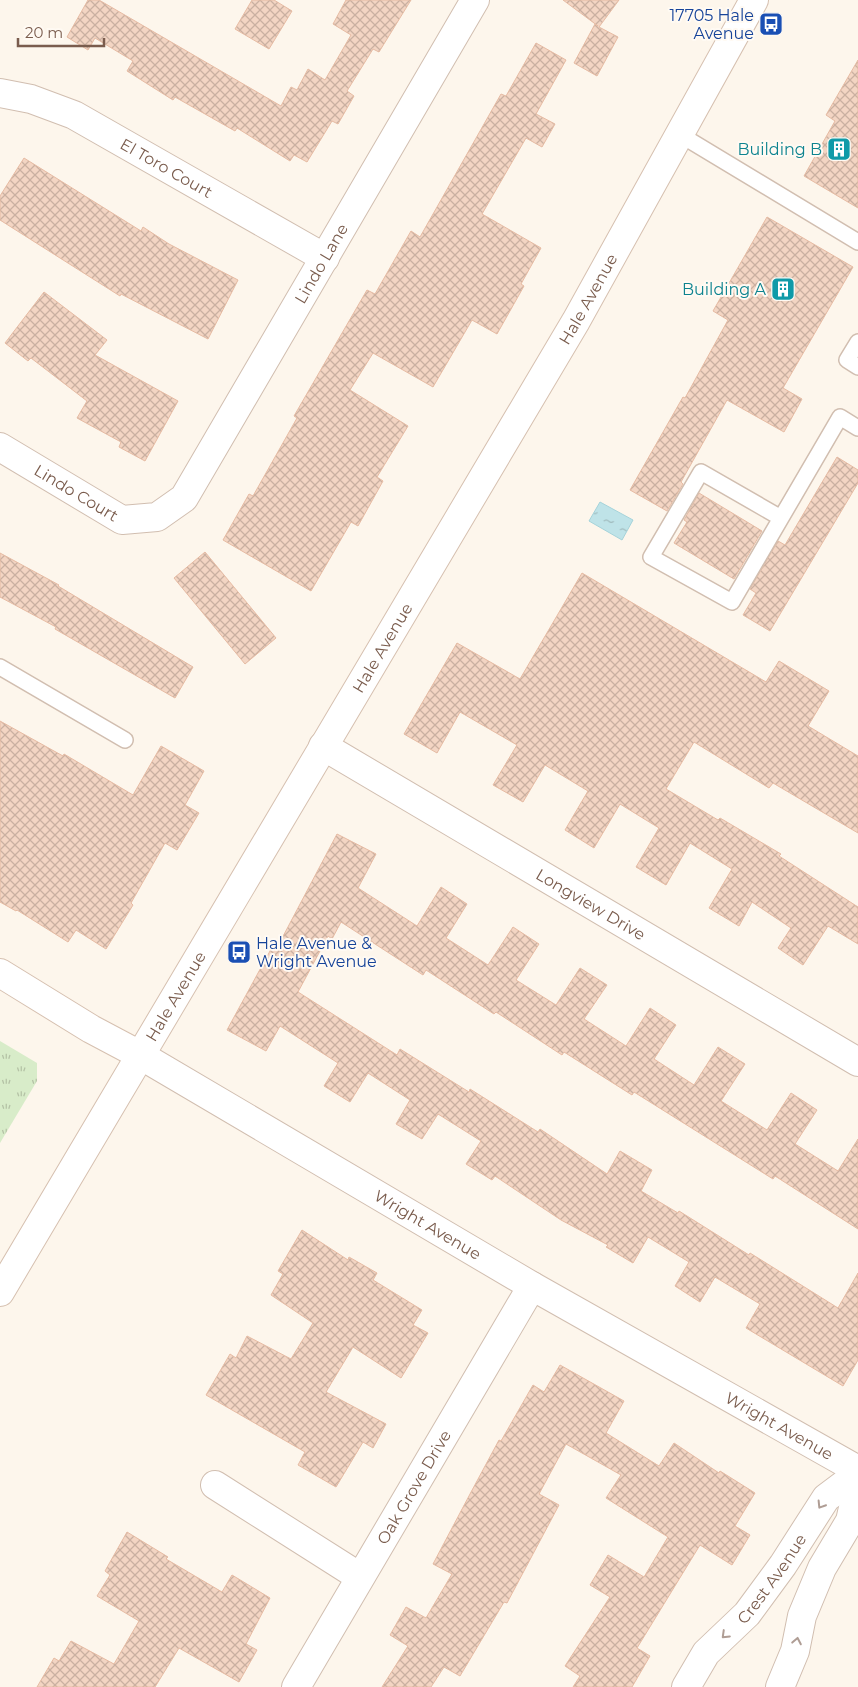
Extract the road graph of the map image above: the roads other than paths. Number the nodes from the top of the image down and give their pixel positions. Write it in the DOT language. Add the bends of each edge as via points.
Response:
graph roads {
  1 [pos="475,0"];
  2 [pos="754,0"];
  3 [pos="0,93"];
  4 [pos="679,134"];
  5 [pos="858,242"];
  6 [pos="325,258"];
  7 [pos="858,342"];
  8 [pos="858,367"];
  9 [pos="858,428"];
  10 [pos="0,447"];
  11 [pos="157,516"];
  12 [pos="781,518"];
  13 [pos="0,667"];
  14 [pos="125,740"];
  15 [pos="323,746"];
  16 [pos="0,974"];
  17 [pos="140,1055"];
  18 [pos="858,1062"];
  19 [pos="532,1286"];
  20 [pos="0,1292"];
  21 [pos="858,1470"];
  22 [pos="858,1474"];
  23 [pos="214,1485"];
  24 [pos="858,1486"];
  25 [pos="360,1577"];
  26 [pos="296,1687"];
  27 [pos="686,1687"];
  28 [pos="780,1687"];
  1 -- 6 [label="street, Lindo Lane"];
  2 -- 4 [label="street, Hale Avenue"];
  3 -- 6 [label="street, El Toro Court" via="31,99 74,115"];
  4 -- 5 [label="lane"];
  4 -- 15 [label="street, Hale Avenue" via="576,321"];
  6 -- 11 [label="street, Lindo Lane" via="184,498"];
  7 -- 8 [label="lane" via="847,360"];
  9 -- 12 [label="lane" via="840,418"];
  10 -- 11 [label="street, Lindo Court" via="122,520"];
  12 -- 12 [label="lane" via="732,602 651,557 701,472"];
  13 -- 14 [label="lane"];
  15 -- 17 [label="street, Hale Avenue"];
  15 -- 18 [label="street, Longview Drive"];
  16 -- 17 [label="street, Wright Avenue"];
  17 -- 19 [label="street, Wright Avenue"];
  17 -- 20 [label="street, Hale Avenue"];
  19 -- 21 [label="street, Wright Avenue"];
  19 -- 25 [label="street, Oak Grove Drive"];
  22 -- 27 [label="street, Crest Avenue, one-way" via="826,1498 747,1614 706,1653"];
  23 -- 25 [label="street"];
  28 -- 24 [label="street, one-way" via="795,1651 802,1616 815,1584 850,1521"];
  25 -- 26 [label="street, Oak Grove Drive"];
}
